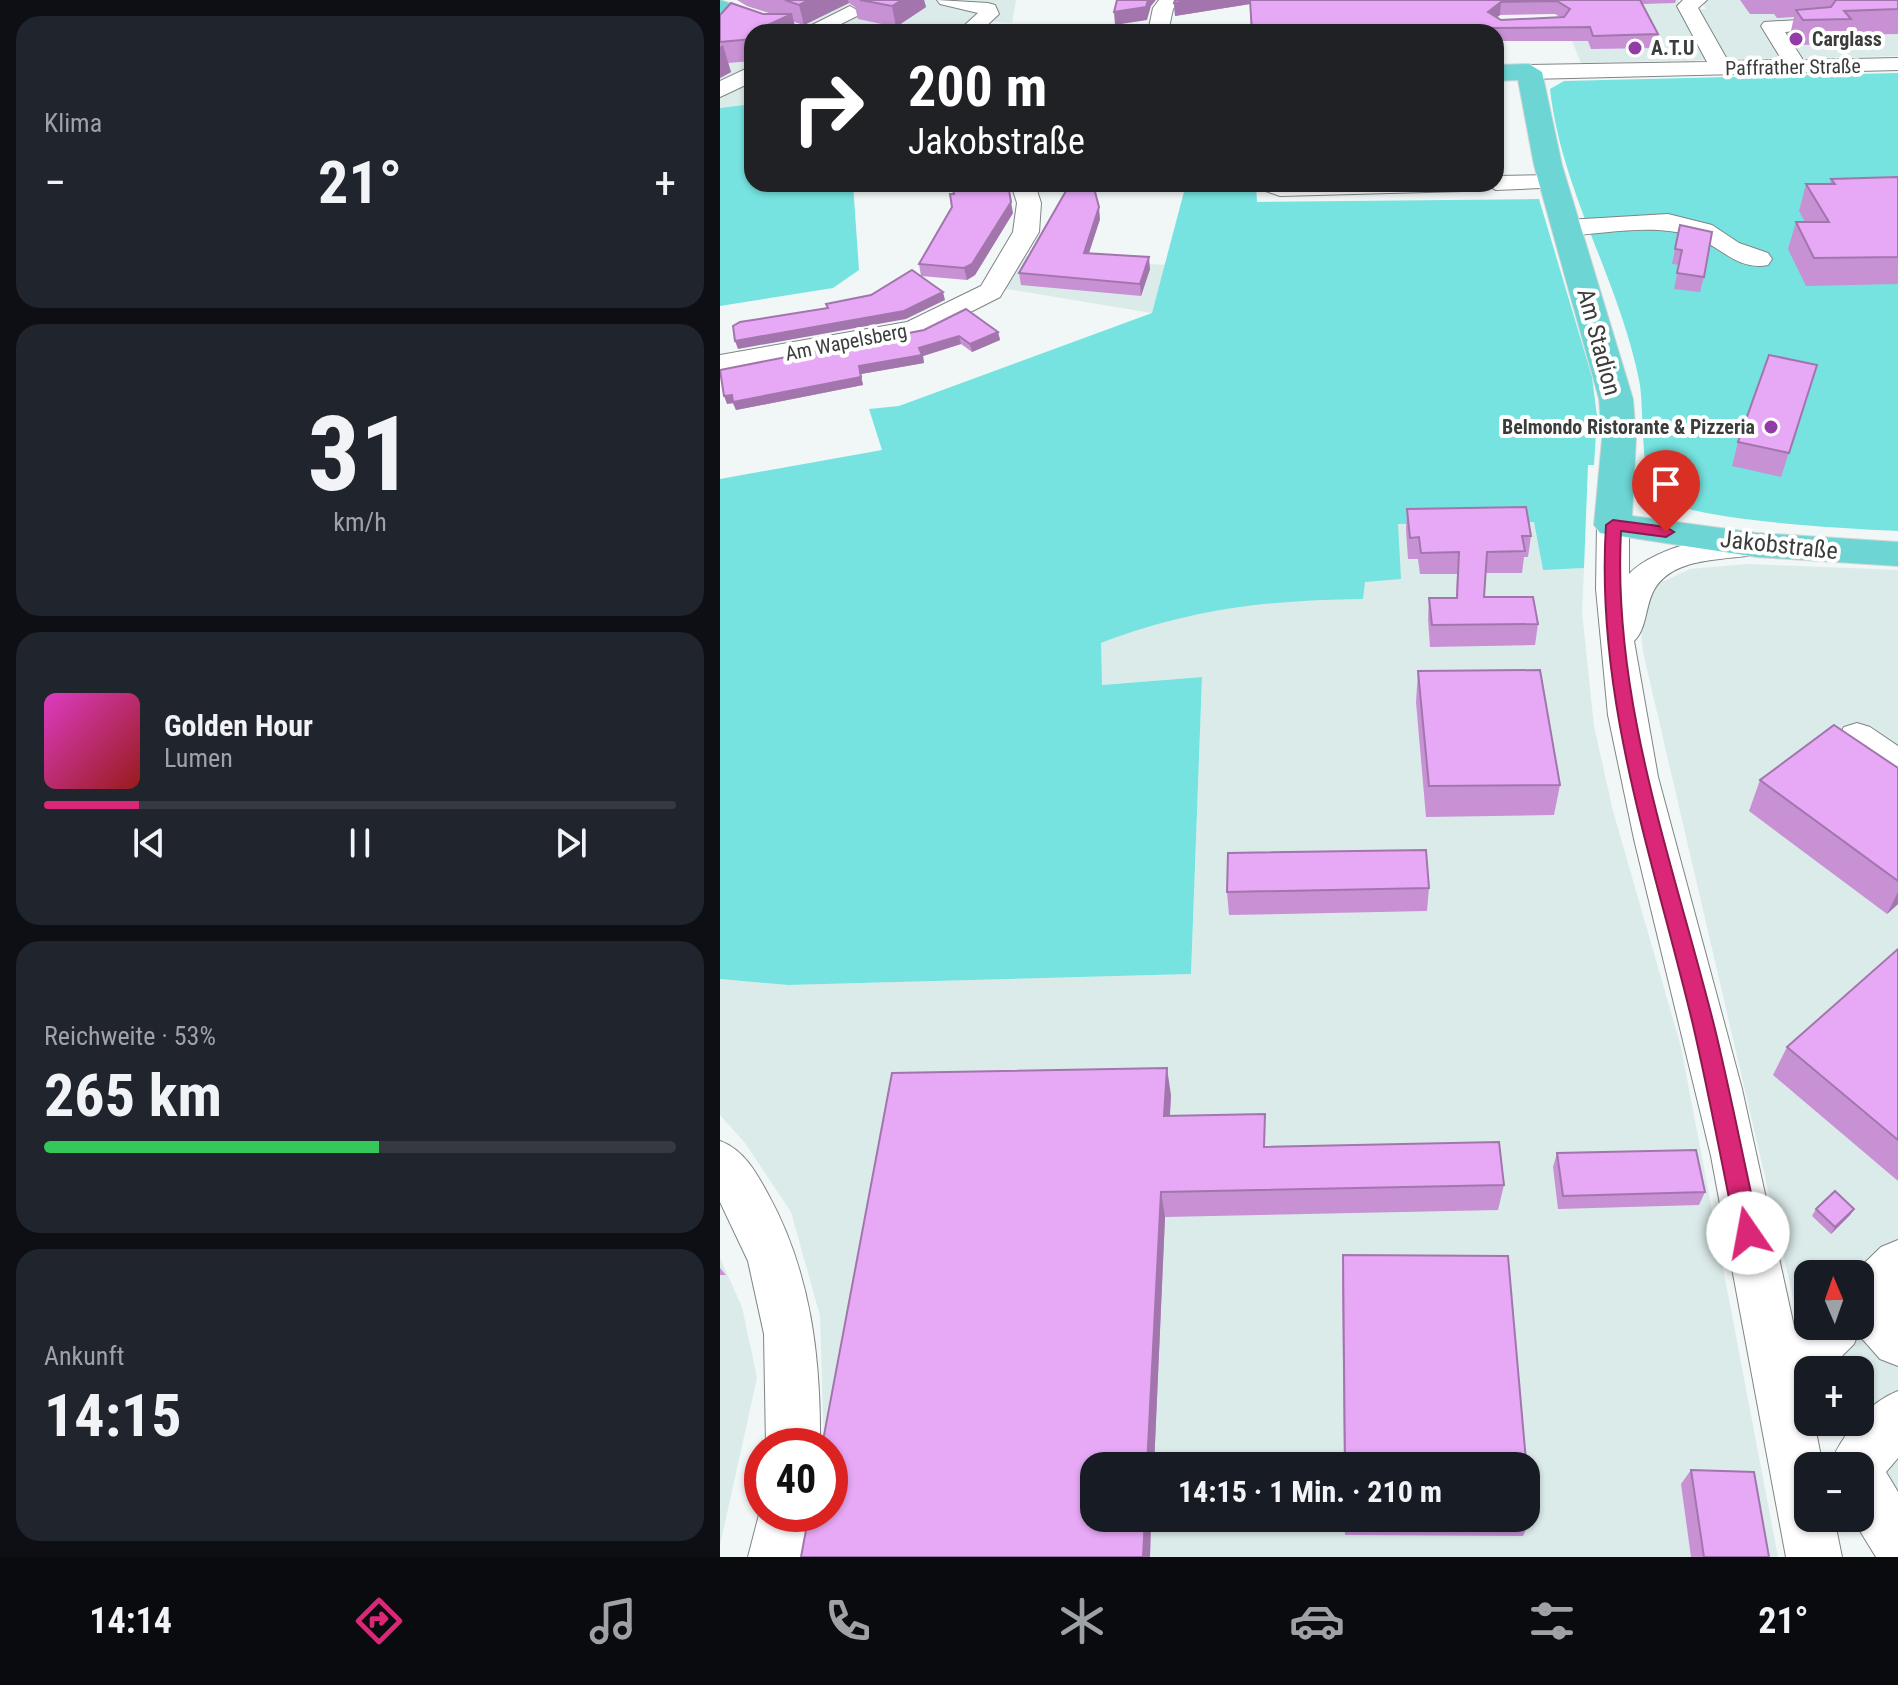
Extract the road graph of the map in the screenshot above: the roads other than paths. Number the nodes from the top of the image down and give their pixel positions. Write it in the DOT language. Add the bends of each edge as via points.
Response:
graph roads {
  1 [pos="730,0"];
  2 [pos="947,0"];
  3 [pos="1170,0"];
  4 [pos="1697,0"];
  5 [pos="720,5"];
  6 [pos="850,12"];
  7 [pos="771,24"];
  8 [pos="825,24"];
  9 [pos="979,24"];
  10 [pos="1160,24"];
  11 [pos="1817,25"];
  12 [pos="1844,48"];
  13 [pos="1792,58"];
  14 [pos="1898,64"];
  15 [pos="1722,69"];
  16 [pos="744,77"];
  17 [pos="1508,83"];
  18 [pos="720,90"];
  19 [pos="1504,168"];
  20 [pos="1550,174"];
  21 [pos="1504,182"];
  22 [pos="1026,192"];
  23 [pos="1567,228"];
  24 [pos="1759,259"];
  25 [pos="720,364"];
  26 [pos="1613,525"];
  27 [pos="1757,545"];
  28 [pos="1898,554"];
  29 [pos="1618,666"];
  30 [pos="1857,737"];
  31 [pos="1898,765"];
  32 [pos="720,1163"];
  33 [pos="1898,1264"];
  34 [pos="1874,1288"];
  35 [pos="1874,1316"];
  36 [pos="1822,1340"];
  37 [pos="1898,1341"];
  38 [pos="1778,1383"];
  39 [pos="1898,1417"];
  40 [pos="794,1428"];
  41 [pos="1868,1452"];
  42 [pos="1874,1503"];
  43 [pos="781,1532"];
  44 [pos="1898,1542"];
  45 [pos="776,1557"];
  46 [pos="1814,1557"];
  1 -- 5 [label="main road"];
  2 -- 9 [label="street" via="988,9"];
  3 -- 10 [label="street"];
  4 -- 15 [label="street" via="1687,6"];
  5 -- 7 [label="main road"];
  6 -- 8 [label="street"];
  11 -- 13 [label="street" via="1771,26"];
  12 -- 13 [label="street"];
  13 -- 14 [label="street, Paffrather Straße"];
  13 -- 15 [label="street, Paffrather Straße"];
  15 -- 17 [label="street, Paffrather Straße"];
  16 -- 18 [label="street"];
  17 -- 20 [label="main road, Am Stadion" via="1530,146"];
  19 -- 20 [label="street"];
  20 -- 21 [label="street"];
  20 -- 23 [label="main road, Am Stadion"];
  22 -- 25 [label="street, Am Wapelsberg" via="1026,232 991,291 915,329"];
  23 -- 24 [label="street" via="1668,222 1703,230"];
  23 -- 26 [label="main road, Am Stadion" via="1616,399"];
  26 -- 27 [label="main road, Jakobstraße"];
  26 -- 29 [label="street, Am Stadion" via="1610,588"];
  27 -- 28 [label="main road, Jakobstraße"];
  27 -- 29 [label="street" via="1678,557 1655,566 1637,582 1629,602"];
  29 -- 38 [label="street, Am Stadion" via="1643,805 1703,1025"];
  30 -- 31 [label="street"];
  32 -- 40 [label="street" via="742,1189 782,1285 796,1390"];
  33 -- 34 [label="street"];
  35 -- 37 [label="street"];
  36 -- 38 [label="street"];
  38 -- 46 [label="street, Am Stadion"];
  39 -- 41 [label="street"];
  42 -- 44 [label="street"];
  43 -- 45 [label="street"];
}
